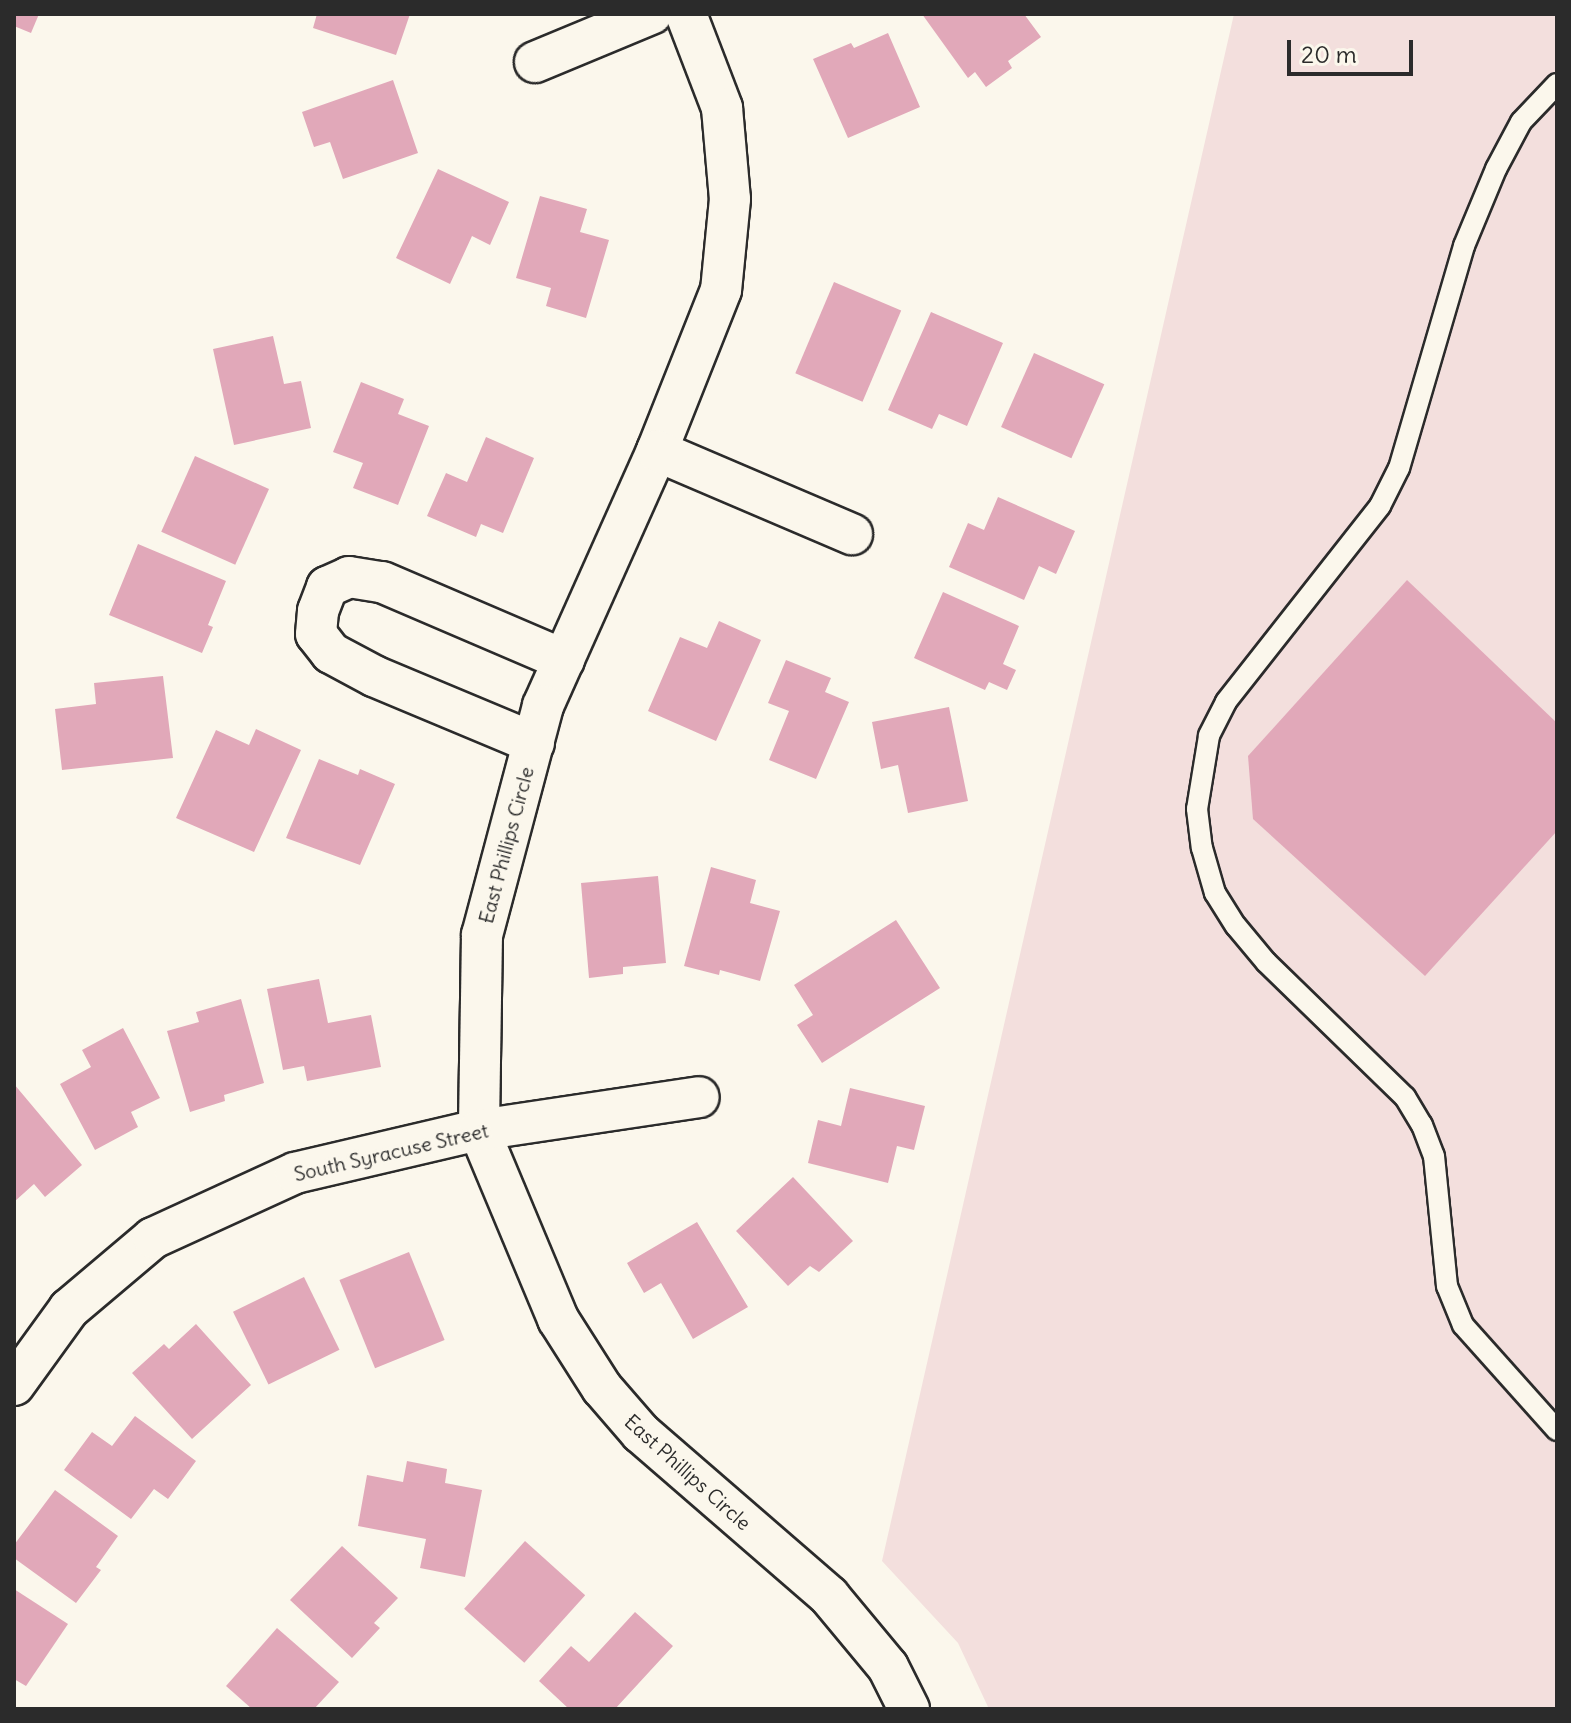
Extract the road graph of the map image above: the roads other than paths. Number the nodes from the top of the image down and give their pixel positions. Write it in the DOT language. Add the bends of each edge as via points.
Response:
graph roads {
  1 [pos="651,14"];
  2 [pos="686,14"];
  3 [pos="535,62"];
  4 [pos="1557,84"];
  5 [pos="657,451"];
  6 [pos="852,534"];
  7 [pos="564,660"];
  8 [pos="534,743"];
  9 [pos="699,1097"];
  10 [pos="479,1130"];
  11 [pos="14,1385"];
  12 [pos="1557,1430"];
  13 [pos="909,1709"];
  1 -- 3 [label="street"];
  2 -- 5 [label="street, East Phillips Circle" via="722,108 730,199 721,290"];
  4 -- 12 [label="lane" via="1521,122 1464,246 1399,468 1380,506 1226,702 1209,736 1197,809 1215,893 1236,926 1405,1097 1422,1125 1434,1156 1447,1286 1463,1325"];
  5 -- 6 [label="street"];
  5 -- 7 [label="street, East Phillips Circle"];
  7 -- 8 [label="street, East Phillips Circle" via="543,706"];
  7 -- 8 [label="street" via="382,582 349,577 327,587 318,611 316,634 331,653"];
  8 -- 10 [label="street, East Phillips Circle" via="482,935"];
  9 -- 10 [label="street, South Syracuse Street"];
  10 -- 11 [label="street, South Syracuse Street" via="295,1173 153,1238 69,1309"];
  10 -- 13 [label="street, East Phillips Circle" via="558,1319 602,1388 641,1433 829,1596 888,1667"];
}
